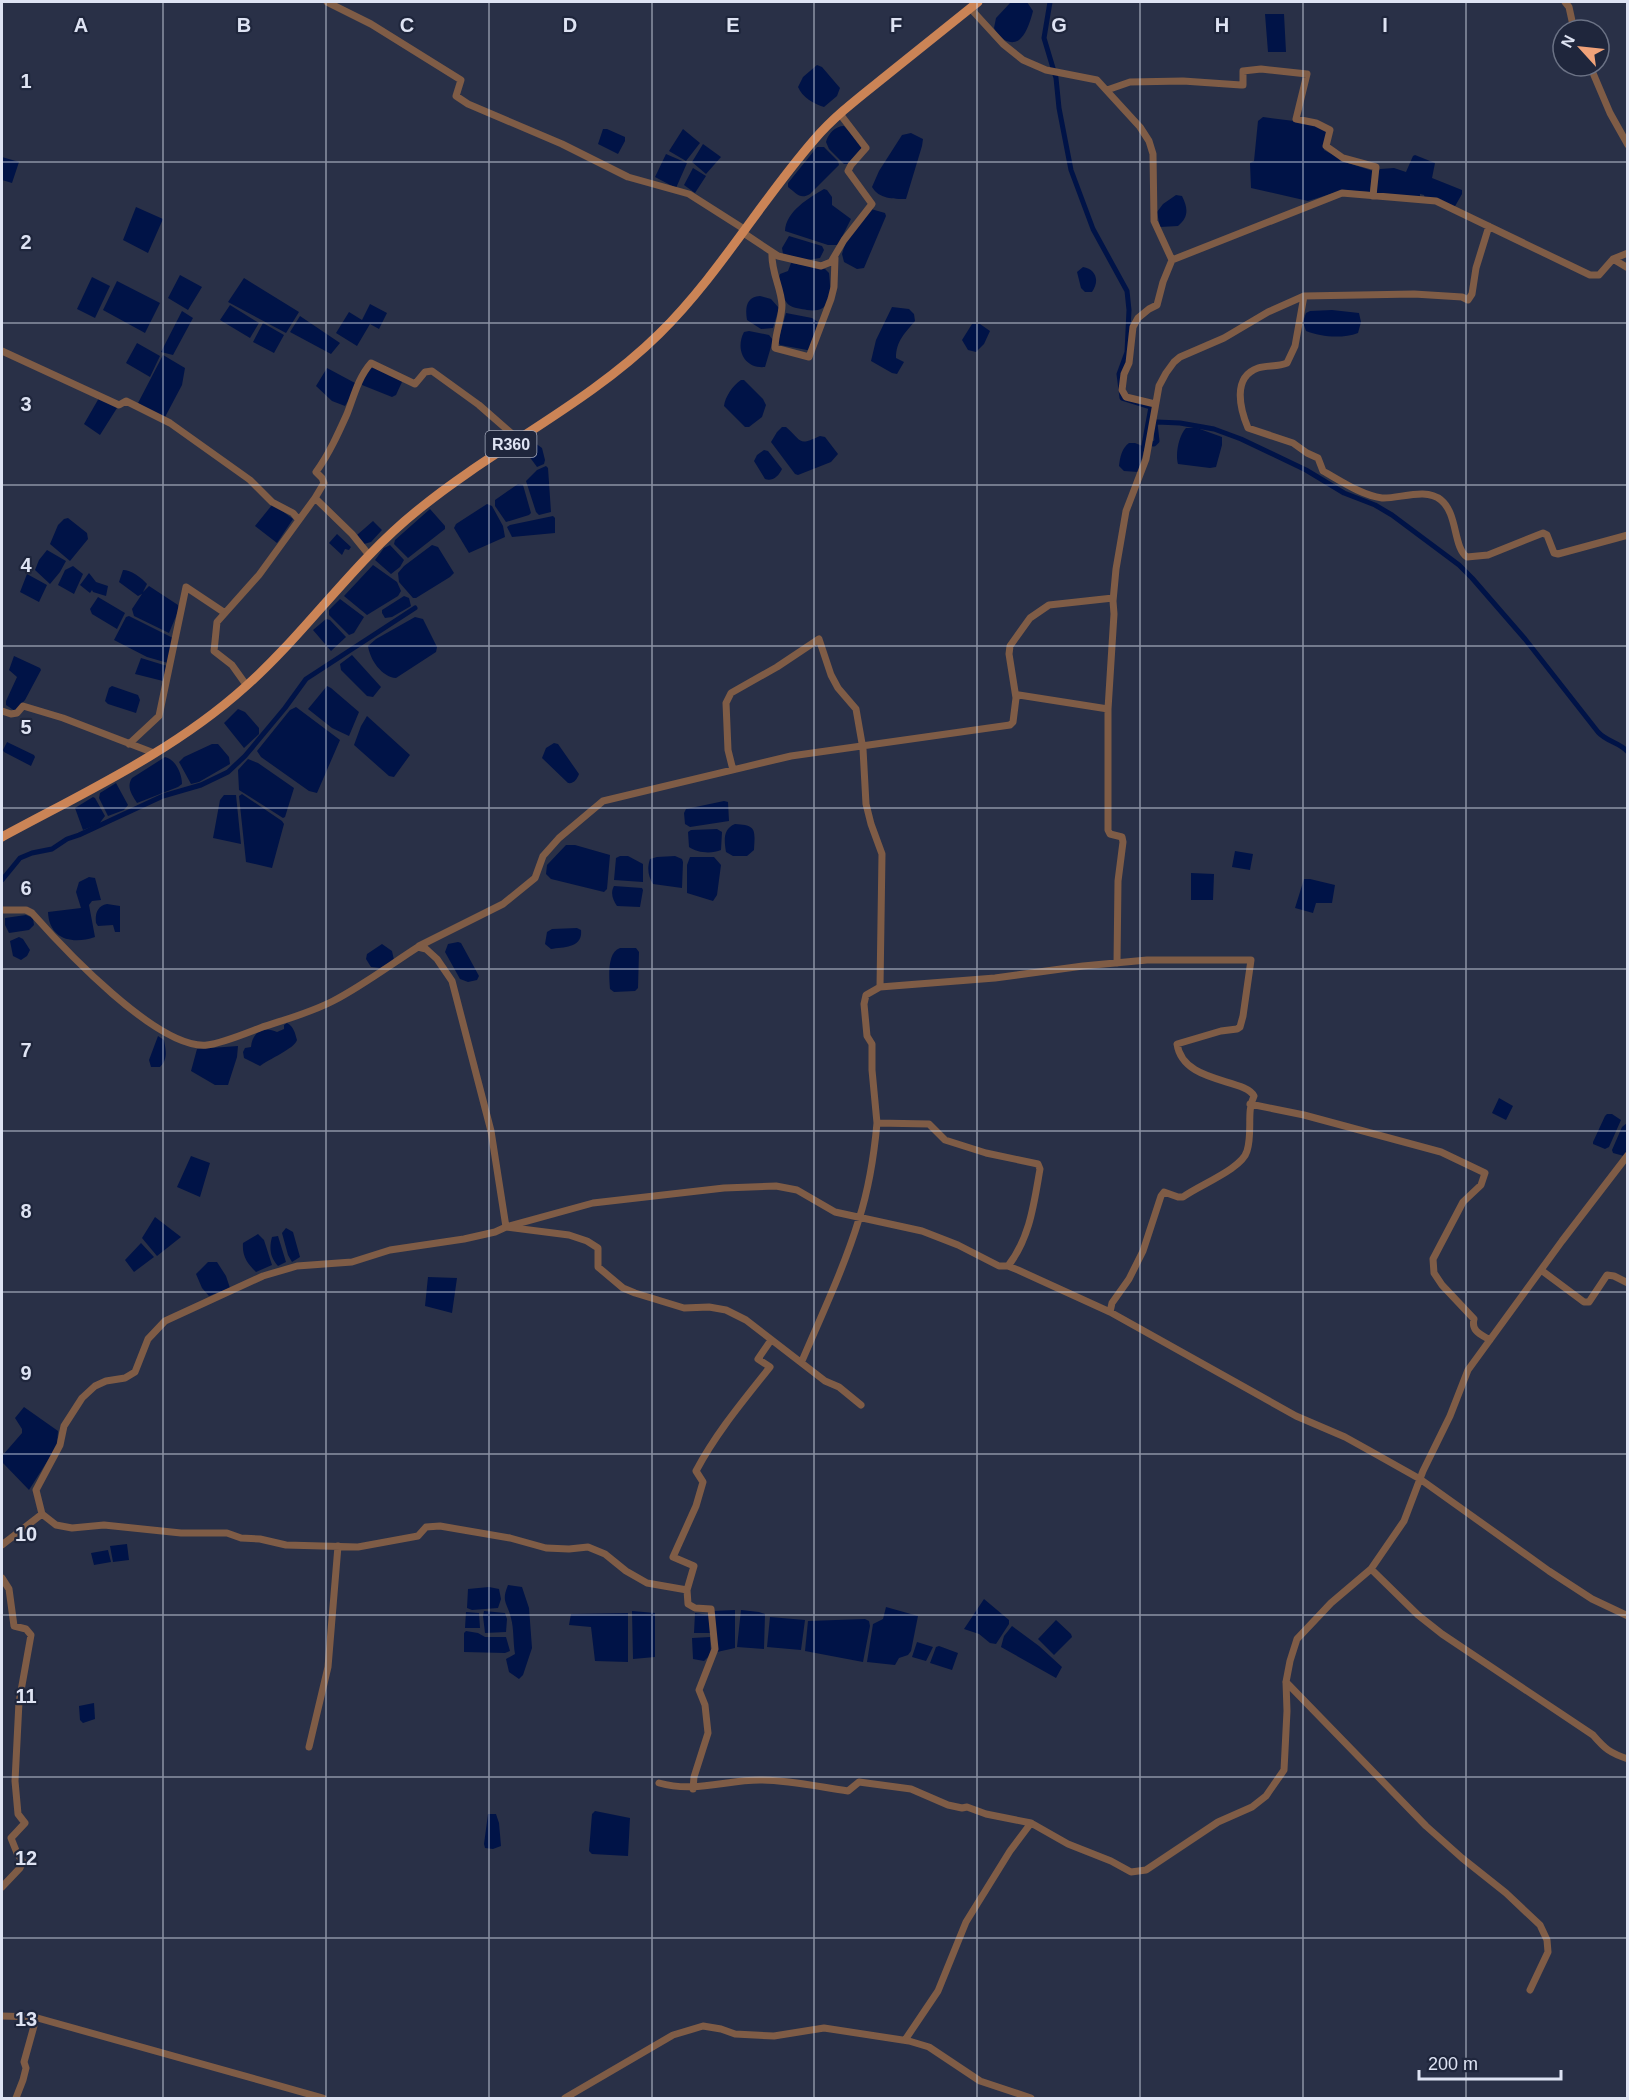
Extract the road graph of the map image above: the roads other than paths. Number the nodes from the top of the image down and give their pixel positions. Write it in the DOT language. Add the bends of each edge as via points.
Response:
graph roads {
  1 [pos="327,2"];
  2 [pos="1565,2"];
  3 [pos="974,5"];
  4 [pos="1571,18"];
  5 [pos="1595,78"];
  6 [pos="1107,90"];
  7 [pos="840,114"];
  8 [pos="1628,145"];
  9 [pos="1373,196"];
  10 [pos="1489,226"];
  11 [pos="743,230"];
  12 [pos="772,253"];
  13 [pos="1628,254"];
  14 [pos="836,255"];
  15 [pos="1613,259"];
  16 [pos="1172,260"];
  17 [pos="1628,268"];
  18 [pos="1304,296"];
  19 [pos="2,351"];
  20 [pos="1155,404"];
  21 [pos="518,440"];
  22 [pos="315,498"];
  23 [pos="298,519"];
  24 [pos="1628,535"];
  25 [pos="369,555"];
  26 [pos="1113,598"];
  27 [pos="225,613"];
  28 [pos="246,686"];
  29 [pos="1016,698"];
  30 [pos="1108,709"];
  31 [pos="2,711"];
  32 [pos="129,744"];
  33 [pos="862,746"];
  34 [pos="154,753"];
  35 [pos="733,770"];
  36 [pos="2,837"];
  37 [pos="2,910"];
  38 [pos="418,947"];
  39 [pos="1117,963"];
  40 [pos="880,987"];
  41 [pos="1250,1104"];
  42 [pos="876,1123"];
  43 [pos="1628,1155"];
  44 [pos="860,1217"];
  45 [pos="506,1227"];
  46 [pos="1008,1266"];
  47 [pos="1541,1270"];
  48 [pos="1628,1283"];
  49 [pos="1110,1312"];
  50 [pos="771,1340"];
  51 [pos="1490,1340"];
  52 [pos="802,1361"];
  53 [pos="861,1404"];
  54 [pos="1420,1479"];
  55 [pos="42,1514"];
  56 [pos="2,1545"];
  57 [pos="338,1546"];
  58 [pos="1371,1569"];
  59 [pos="2,1578"];
  60 [pos="687,1590"];
  61 [pos="1628,1616"];
  62 [pos="1286,1682"];
  63 [pos="309,1747"];
  64 [pos="1628,1759"];
  65 [pos="659,1783"];
  66 [pos="693,1788"];
  67 [pos="1030,1823"];
  68 [pos="2,1887"];
  69 [pos="1530,1990"];
  70 [pos="2,2016"];
  71 [pos="34,2017"];
  72 [pos="905,2040"];
  73 [pos="16,2098"];
  74 [pos="323,2098"];
  75 [pos="565,2098"];
  76 [pos="1031,2098"];
  1 -- 11 [label="street" via="371,24 460,80 456,96 468,104 628,177 689,194"];
  2 -- 4 [label="street"];
  3 -- 6 [label="street" via="1023,60 1046,70 1097,80"];
  3 -- 7 [label="main road, R360"];
  5 -- 8 [label="street"];
  6 -- 9 [label="street" via="1130,82 1243,85 1243,71 1261,69 1307,74 1296,119 1330,130 1326,146 1343,158 1376,167"];
  6 -- 16 [label="street" via="1149,141 1153,154 1154,221"];
  7 -- 11 [label="main road, R360" via="816,137"];
  7 -- 14 [label="street" via="866,148 848,171 872,204"];
  9 -- 10 [label="street" via="1436,201"];
  9 -- 16 [label="street" via="1342,193"];
  10 -- 15 [label="street" via="1590,275 1599,275"];
  10 -- 18 [label="street" via="1468,300 1414,294"];
  11 -- 12 [label="street"];
  11 -- 21 [label="main road, R360" via="687,303 647,345 579,399"];
  12 -- 14 [label="street" via="820,266"];
  12 -- 14 [label="street" via="782,307 775,348 809,357 831,299"];
  13 -- 15 [label="street"];
  15 -- 17 [label="street"];
  16 -- 20 [label="street" via="1157,305 1138,318 1133,327 1122,390 1126,397"];
  18 -- 20 [label="street" via="1180,357 1166,373"];
  18 -- 24 [label="street" via="1295,346 1287,363 1255,369 1239,389 1248,428 1298,445 1318,458 1323,471 1371,495 1425,495 1441,500 1451,514 1460,550 1467,557 1488,555 1543,534 1558,554"];
  19 -- 23 [label="street" via="119,405 126,401 137,405 170,423"];
  20 -- 26 [label="street" via="1149,443 1126,511"];
  21 -- 22 [label="street" via="432,371 425,372 415,384 371,363 362,373 326,458 316,472 324,483"];
  21 -- 25 [label="main road, R360" via="428,502"];
  22 -- 23 [label="street"];
  22 -- 25 [label="street"];
  23 -- 27 [label="street" via="259,575"];
  25 -- 28 [label="main road, R360" via="294,640"];
  26 -- 29 [label="street" via="1049,605 1030,618 1010,646"];
  26 -- 30 [label="street"];
  27 -- 28 [label="street" via="216,622 214,651 232,665"];
  27 -- 32 [label="street" via="186,587 159,716"];
  28 -- 34 [label="main road, R360"];
  29 -- 30 [label="street" via="1018,695"];
  29 -- 33 [label="street" via="1010,725"];
  30 -- 39 [label="street" via="1108,830 1122,837 1123,842 1118,881"];
  31 -- 32 [label="street" via="17,713 23,706"];
  32 -- 34 [label="street"];
  33 -- 35 [label="street" via="791,756"];
  33 -- 35 [label="street" via="856,709 831,675 819,639 731,693 726,703"];
  33 -- 40 [label="street" via="866,804 882,854"];
  34 -- 36 [label="main road, R360"];
  35 -- 38 [label="street" via="603,801 543,856 535,878 502,904"];
  37 -- 38 [label="street" via="32,913 104,987 151,1024 207,1046 332,1002"];
  38 -- 45 [label="street" via="437,958 452,981 491,1131"];
  39 -- 40 [label="street"];
  39 -- 41 [label="street" via="1251,960 1239,1027 1177,1044 1186,1062 1198,1071 1248,1088 1254,1096"];
  40 -- 42 [label="street" via="866,995 864,1004 867,1036 872,1044"];
  41 -- 49 [label="street" via="1247,1153 1232,1168 1184,1197 1164,1192 1143,1251"];
  41 -- 51 [label="street" via="1442,1152 1485,1173 1481,1185 1463,1203 1433,1259 1434,1273 1442,1285 1474,1318 1474,1329"];
  42 -- 44 [label="street" via="873,1161"];
  42 -- 46 [label="street" via="929,1124 945,1140 986,1154 1038,1164 1029,1224 1019,1251"];
  43 -- 47 [label="street"];
  44 -- 45 [label="street" via="835,1212 796,1191 776,1186 593,1203"];
  44 -- 46 [label="street" via="922,1231 999,1266"];
  44 -- 52 [label="street"];
  45 -- 50 [label="street" via="560,1233 587,1241 598,1248 598,1267 623,1288 684,1308 726,1310"];
  45 -- 55 [label="street" via="464,1239 390,1250 352,1262 297,1266 274,1272 165,1321 148,1339 135,1372 95,1386 72,1413 36,1490"];
  46 -- 49 [label="street"];
  47 -- 48 [label="street" via="1584,1302 1589,1302 1607,1275"];
  47 -- 51 [label="street"];
  49 -- 54 [label="street" via="1296,1416 1345,1437"];
  50 -- 52 [label="street"];
  50 -- 60 [label="street" via="758,1359 770,1367 725,1423 696,1471 703,1482 674,1557 694,1566"];
  51 -- 54 [label="street" via="1465,1376"];
  52 -- 53 [label="street"];
  54 -- 58 [label="street" via="1404,1521"];
  54 -- 61 [label="street" via="1549,1571 1592,1599"];
  55 -- 56 [label="street"];
  55 -- 57 [label="street" via="56,1525 72,1528 104,1526 227,1533 286,1545"];
  57 -- 60 [label="street" via="402,1540 418,1536 426,1527 440,1526 546,1548 588,1547 647,1583"];
  57 -- 63 [label="street" via="328,1667"];
  58 -- 62 [label="street" via="1297,1639"];
  58 -- 64 [label="street" via="1442,1634 1593,1735 1617,1757"];
  59 -- 68 [label="street" via="9,1589 14,1626 31,1635 19,1702 15,1781 18,1814 25,1823 11,1838 23,1862"];
  60 -- 66 [label="street" via="688,1605 711,1609 715,1649 699,1690 708,1733"];
  62 -- 67 [label="street" via="1284,1770 1266,1796 1247,1810 1218,1822 1146,1870 1131,1872"];
  62 -- 69 [label="street" via="1426,1826 1540,1925 1548,1952"];
  65 -- 66 [label="street"];
  66 -- 67 [label="street" via="760,1780 848,1791 859,1782 911,1789 948,1805"];
  67 -- 72 [label="street" via="966,1922 939,1991"];
  70 -- 71 [label="street"];
  71 -- 73 [label="street" via="26,2068"];
  71 -- 74 [label="street"];
  72 -- 75 [label="street" via="824,2028 774,2036 735,2034 703,2026 673,2035"];
  72 -- 76 [label="street" via="930,2046 980,2081"];
}
